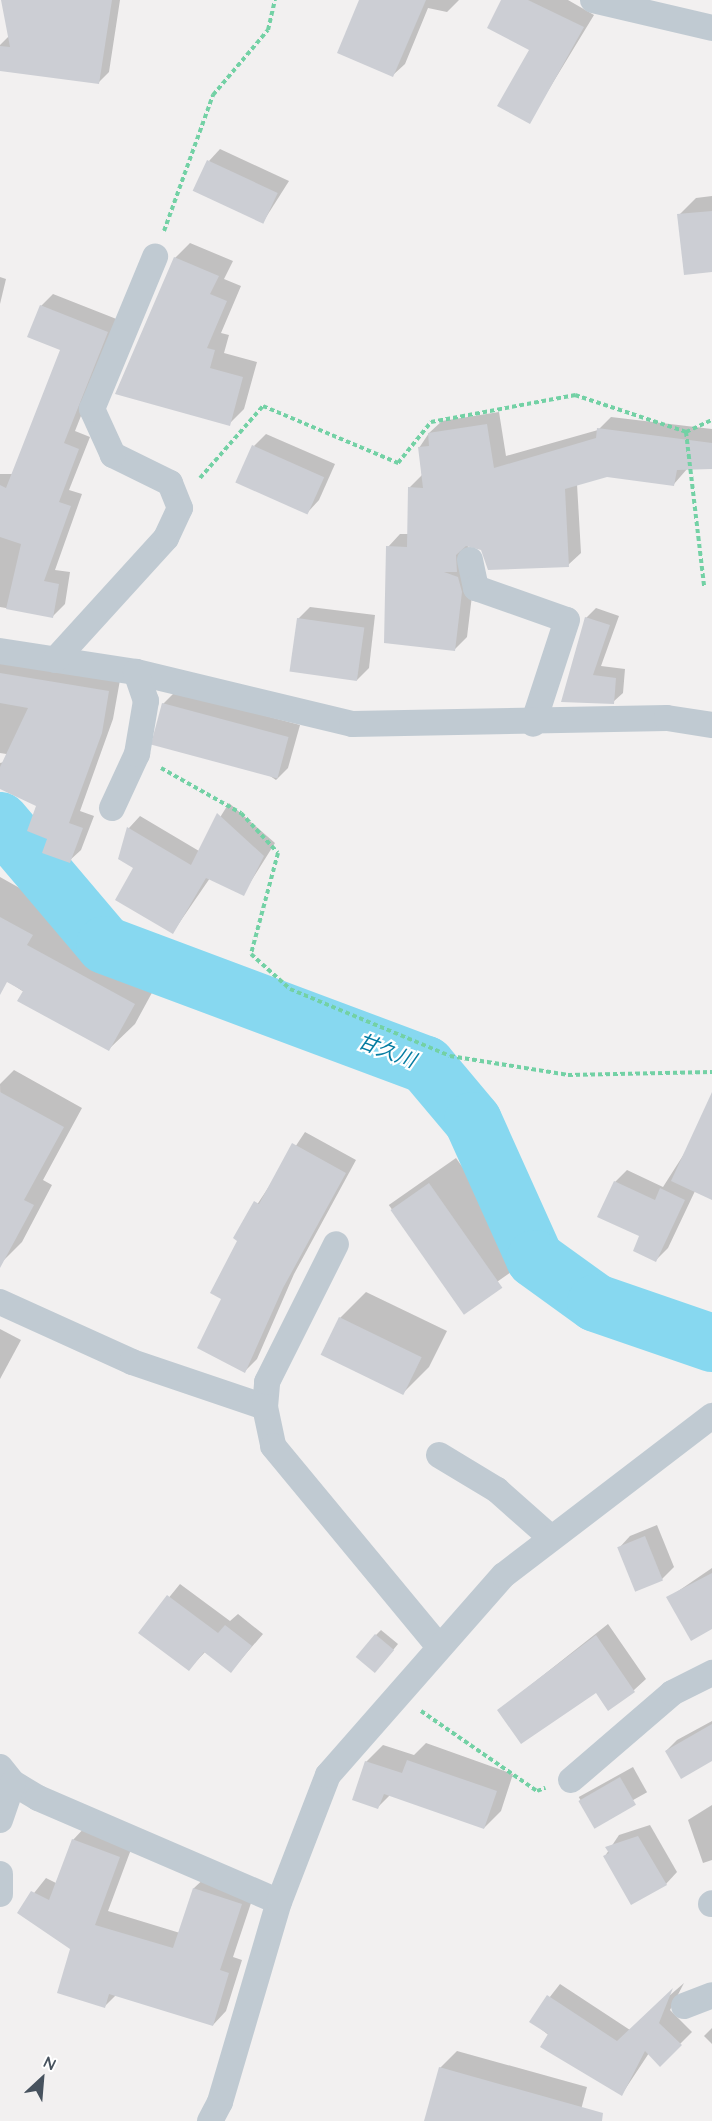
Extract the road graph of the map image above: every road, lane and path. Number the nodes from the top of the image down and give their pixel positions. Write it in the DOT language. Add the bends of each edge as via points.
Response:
graph roads {
  1 [pos="275,0"];
  2 [pos="593,0"];
  3 [pos="712,28"];
  4 [pos="155,257"];
  5 [pos="712,420"];
  6 [pos="686,432"];
  7 [pos="180,508"];
  8 [pos="470,560"];
  9 [pos="704,586"];
  10 [pos="0,651"];
  11 [pos="55,660"];
  12 [pos="136,672"];
  13 [pos="533,723"];
  14 [pos="712,725"];
  15 [pos="137,754"];
  16 [pos="112,808"];
  17 [pos="712,1072"];
  18 [pos="336,1244"];
  19 [pos="0,1302"];
  20 [pos="265,1407"];
  21 [pos="712,1416"];
  22 [pos="439,1455"];
  23 [pos="550,1538"];
  24 [pos="439,1647"];
  25 [pos="712,1673"];
  26 [pos="396,1694"];
  27 [pos="6,1775"];
  28 [pos="571,1780"];
  29 [pos="0,1820"];
  30 [pos="0,1874"];
  31 [pos="0,1894"];
  32 [pos="279,1902"];
  33 [pos="712,1995"];
  34 [pos="684,2006"];
  35 [pos="210,2121"];
  1 -- 4 [label="path" via="268,30 213,95"];
  2 -- 3 [label="street"];
  4 -- 7 [label="street" via="92,409 113,455 170,483"];
  5 -- 6 [label="path"];
  6 -- 7 [label="path" via="575,395 431,422 398,463 263,406 216,455"];
  6 -- 9 [label="path"];
  7 -- 11 [label="street" via="166,538"];
  8 -- 13 [label="street" via="476,588 567,620"];
  10 -- 11 [label="street"];
  11 -- 12 [label="street"];
  12 -- 13 [label="street" via="352,724"];
  12 -- 15 [label="street" via="146,701"];
  13 -- 14 [label="street" via="667,718"];
  15 -- 16 [label="street"];
  15 -- 17 [label="path" via="241,813 278,853 251,954 290,989 450,1056 568,1075"];
  18 -- 20 [label="street" via="267,1382"];
  19 -- 20 [label="street" via="132,1362"];
  20 -- 24 [label="street" via="273,1446"];
  21 -- 23 [label="street"];
  22 -- 23 [label="street" via="497,1490"];
  23 -- 24 [label="street" via="504,1575"];
  24 -- 26 [label="street"];
  25 -- 28 [label="street" via="672,1694"];
  26 -- 28 [label="path" via="537,1791"];
  26 -- 32 [label="street" via="328,1775"];
  27 -- 29 [label="street"];
  27 -- 32 [label="street"];
  30 -- 31 [label="street"];
  32 -- 35 [label="street" via="220,2102"];
  33 -- 34 [label="street"];
}
